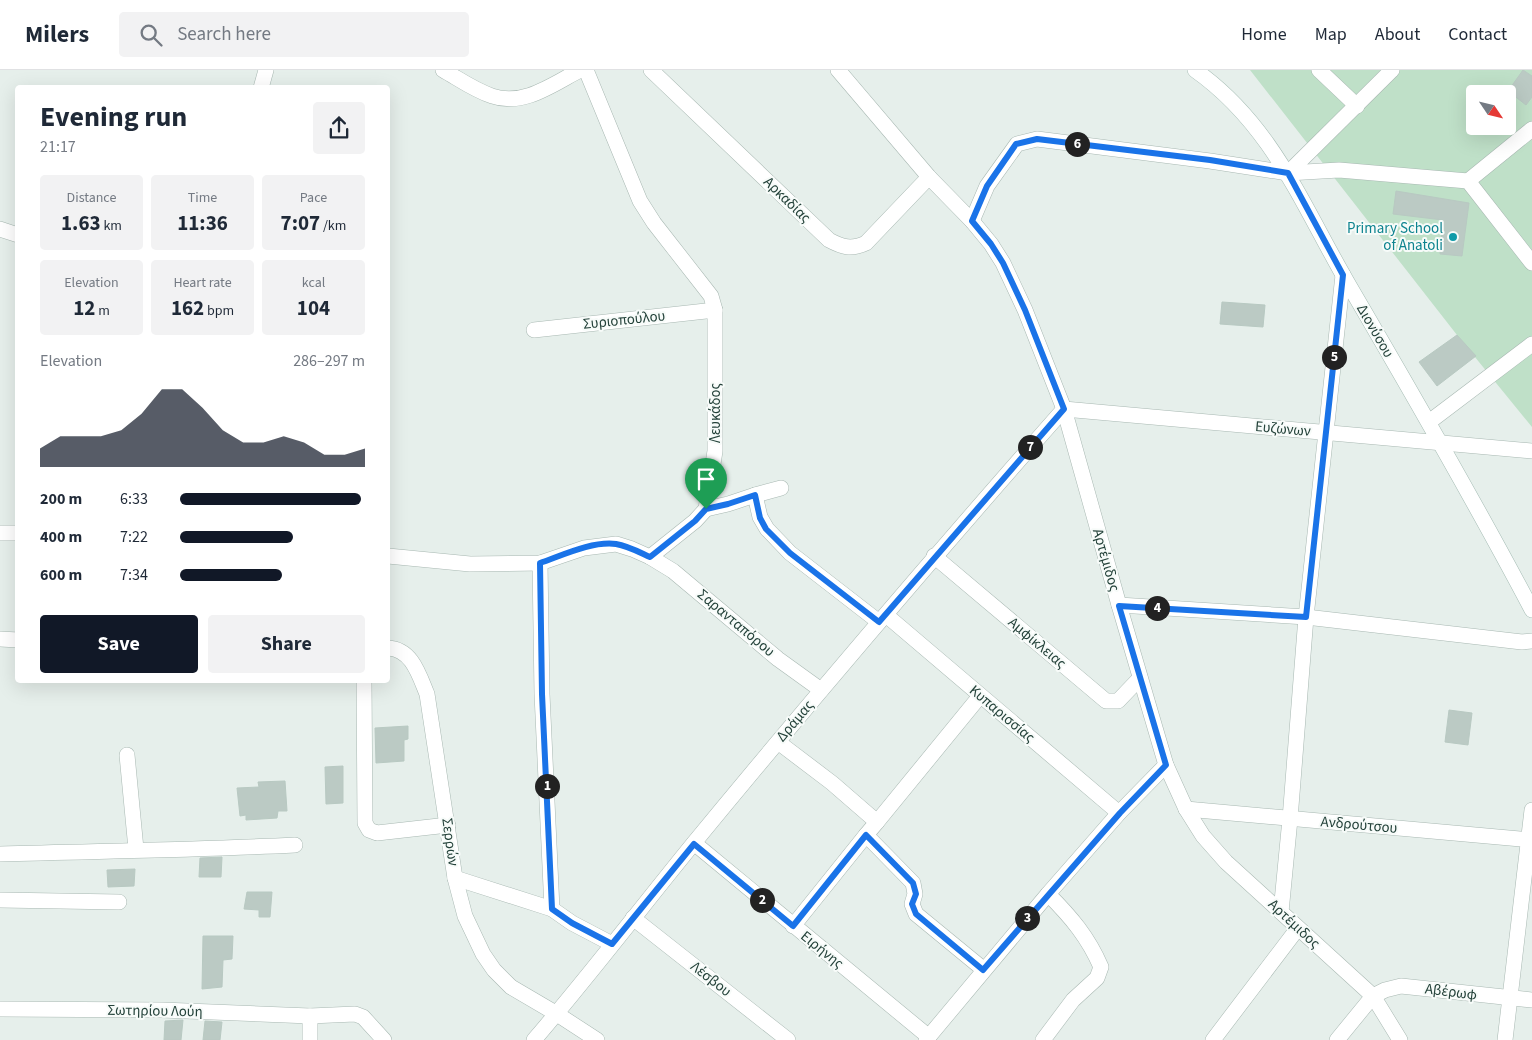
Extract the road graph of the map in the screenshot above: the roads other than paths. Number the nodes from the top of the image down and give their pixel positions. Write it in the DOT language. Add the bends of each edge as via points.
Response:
graph roads {
  1 [pos="266,70"];
  2 [pos="443,70"];
  3 [pos="580,70"];
  4 [pos="586,70"];
  5 [pos="651,70"];
  6 [pos="838,70"];
  7 [pos="1195,70"];
  8 [pos="1319,70"];
  9 [pos="1392,70"];
  10 [pos="262,85"];
  11 [pos="1356,106"];
  12 [pos="1532,129"];
  13 [pos="1288,173"];
  14 [pos="930,177"];
  15 [pos="1468,181"];
  16 [pos="972,221"];
  17 [pos="0,229"];
  18 [pos="15,234"];
  19 [pos="1532,263"];
  20 [pos="1343,275"];
  21 [pos="715,310"];
  22 [pos="534,330"];
  23 [pos="1532,344"];
  24 [pos="1064,409"];
  25 [pos="1429,422"];
  26 [pos="1326,432"];
  27 [pos="1441,443"];
  28 [pos="1532,451"];
  29 [pos="781,488"];
  30 [pos="755,495"];
  31 [pos="706,509"];
  32 [pos="0,533"];
  33 [pos="15,533"];
  34 [pos="390,556"];
  35 [pos="934,556"];
  36 [pos="650,557"];
  37 [pos="540,563"];
  38 [pos="1119,606"];
  39 [pos="1532,610"];
  40 [pos="1306,617"];
  41 [pos="882,619"];
  42 [pos="0,639"];
  43 [pos="15,640"];
  44 [pos="1532,641"];
  45 [pos="390,648"];
  46 [pos="1140,678"];
  47 [pos="364,683"];
  48 [pos="821,690"];
  49 [pos="980,696"];
  50 [pos="778,742"];
  51 [pos="127,754"];
  52 [pos="1166,765"];
  53 [pos="1186,809"];
  54 [pos="1532,810"];
  55 [pos="1120,813"];
  56 [pos="1290,819"];
  57 [pos="877,822"];
  58 [pos="448,825"];
  59 [pos="866,835"];
  60 [pos="1531,840"];
  61 [pos="694,844"];
  62 [pos="295,845"];
  63 [pos="136,849"];
  64 [pos="0,854"];
  65 [pos="455,878"];
  66 [pos="1048,894"];
  67 [pos="0,900"];
  68 [pos="120,902"];
  69 [pos="552,909"];
  70 [pos="1281,912"];
  71 [pos="633,918"];
  72 [pos="793,926"];
  73 [pos="1298,928"];
  74 [pos="612,944"];
  75 [pos="983,970"];
  76 [pos="1373,996"];
  77 [pos="1509,999"];
  78 [pos="1532,1000"];
  79 [pos="0,1009"];
  80 [pos="557,1014"];
  81 [pos="310,1016"];
  82 [pos="927,1039"];
  83 [pos="310,1040"];
  84 [pos="384,1040"];
  85 [pos="534,1040"];
  86 [pos="598,1040"];
  87 [pos="788,1040"];
  88 [pos="1043,1040"];
  89 [pos="1213,1040"];
  90 [pos="1337,1040"];
  91 [pos="1400,1040"];
  92 [pos="1505,1040"];
  1 -- 10 [label="street"];
  2 -- 3 [label="street" via="474,89 507,99 537,93"];
  4 -- 21 [label="street, Λευκάδος" via="640,201 706,288"];
  5 -- 14 [label="street, Αρκαδίας" via="839,246 848,248 866,243"];
  6 -- 14 [label="street, Αρτέμιδος"];
  7 -- 13 [label="street, Διονύσου" via="1245,114"];
  8 -- 11 [label="street"];
  9 -- 11 [label="street"];
  11 -- 13 [label="street"];
  12 -- 15 [label="street"];
  13 -- 15 [label="street" via="1339,170"];
  13 -- 16 [label="street" via="1037,139 1016,144 987,186"];
  13 -- 20 [label="street, Διονύσου"];
  14 -- 16 [label="street, Αρτέμιδος"];
  15 -- 19 [label="street"];
  16 -- 24 [label="street, Αρτέμιδος" via="1003,263"];
  17 -- 18 [label="street"];
  20 -- 25 [label="street, Διονύσου"];
  20 -- 26 [label="street"];
  21 -- 22 [label="street, Συριοπούλου"];
  21 -- 31 [label="street, Λευκάδος" via="715,451"];
  23 -- 25 [label="street"];
  24 -- 26 [label="street, Ευζώνων"];
  24 -- 35 [label="street, Δράμας"];
  24 -- 38 [label="street, Αρτέμιδος"];
  25 -- 27 [label="street, Διονύσου"];
  26 -- 27 [label="street, Ευζώνων"];
  26 -- 40 [label="street"];
  27 -- 28 [label="street, Ευζώνων"];
  27 -- 39 [label="street, Διονύσου"];
  29 -- 30 [label="street"];
  30 -- 31 [label="street"];
  30 -- 41 [label="street, Κυπαρισσίας" via="766,529 790,553"];
  31 -- 36 [label="street"];
  32 -- 33 [label="street"];
  34 -- 37 [label="street" via="470,564"];
  35 -- 41 [label="street, Δράμας"];
  35 -- 46 [label="street, Αμφίκλειας" via="1106,701 1118,701"];
  36 -- 37 [label="street" via="616,544 584,548"];
  36 -- 48 [label="street, Σαρανταπόρου" via="673,571 778,659"];
  37 -- 69 [label="street" via="542,694"];
  38 -- 40 [label="street"];
  38 -- 46 [label="street, Αρτέμιδος"];
  40 -- 44 [label="street"];
  40 -- 56 [label="street"];
  41 -- 48 [label="street, Δράμας"];
  41 -- 49 [label="street, Κυπαρισσίας"];
  42 -- 43 [label="street"];
  45 -- 58 [label="street, Σερρών" via="407,656 427,694"];
  46 -- 52 [label="street, Αρτέμιδος"];
  47 -- 58 [label="street" via="365,823 369,830 377,833"];
  48 -- 50 [label="street, Δράμας"];
  49 -- 55 [label="street, Κυπαρισσίας"];
  49 -- 57 [label="street"];
  50 -- 57 [label="street"];
  50 -- 61 [label="street, Δράμας"];
  51 -- 63 [label="street"];
  52 -- 53 [label="street, Αρτέμιδος"];
  52 -- 55 [label="street"];
  53 -- 56 [label="street, Ανδρούτσου"];
  53 -- 70 [label="street, Αρτέμιδος" via="1203,836 1226,862"];
  54 -- 60 [label="street"];
  55 -- 66 [label="street"];
  56 -- 60 [label="street, Ανδρούτσου"];
  56 -- 70 [label="street"];
  57 -- 59 [label="street"];
  58 -- 65 [label="street, Σερρών"];
  59 -- 72 [label="street"];
  59 -- 75 [label="street" via="913,883 916,894 912,904 916,914"];
  60 -- 77 [label="street"];
  61 -- 71 [label="street, Δράμας"];
  61 -- 72 [label="street, Ειρήνης"];
  62 -- 63 [label="street"];
  63 -- 64 [label="street"];
  65 -- 69 [label="street"];
  65 -- 80 [label="street, Σερρών" via="465,916 494,970 511,987"];
  66 -- 75 [label="street"];
  66 -- 88 [label="street" via="1072,918 1101,967 1097,978 1073,1000"];
  67 -- 68 [label="street"];
  69 -- 74 [label="street"];
  70 -- 73 [label="street, Αρτέμιδος"];
  71 -- 74 [label="street, Δράμας"];
  71 -- 87 [label="street, Λέσβου"];
  72 -- 82 [label="street, Ειρήνης"];
  73 -- 76 [label="street, Αρτέμιδος"];
  73 -- 89 [label="street"];
  74 -- 80 [label="street, Δράμας"];
  75 -- 82 [label="street"];
  76 -- 77 [label="street, Αβέρωφ" via="1401,986"];
  76 -- 90 [label="street"];
  76 -- 91 [label="street, Αρτέμιδος"];
  77 -- 78 [label="street, Αβέρωφ"];
  77 -- 92 [label="street"];
  79 -- 81 [label="street, Σωτηρίου Λούη" via="162,1010"];
  80 -- 85 [label="street, Δράμας"];
  80 -- 86 [label="street, Σερρών"];
  81 -- 83 [label="street"];
  81 -- 84 [label="street, Σωτηρίου Λούη" via="355,1014 363,1017"];
}
